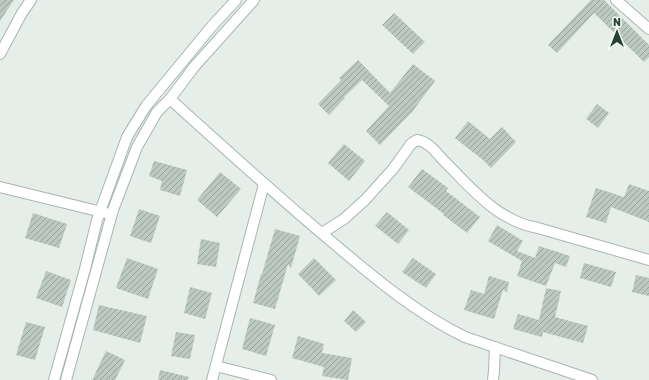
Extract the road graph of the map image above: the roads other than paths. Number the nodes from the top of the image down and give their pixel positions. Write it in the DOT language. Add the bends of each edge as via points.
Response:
graph roads {
  1 [pos="31,0"];
  2 [pos="236,0"];
  3 [pos="254,0"];
  4 [pos="616,0"];
  5 [pos="649,29"];
  6 [pos="0,54"];
  7 [pos="170,99"];
  8 [pos="264,184"];
  9 [pos="0,186"];
  10 [pos="100,212"];
  11 [pos="112,214"];
  12 [pos="322,233"];
  13 [pos="649,260"];
  14 [pos="495,348"];
  15 [pos="216,366"];
  16 [pos="54,380"];
  17 [pos="66,380"];
  18 [pos="212,380"];
  19 [pos="271,380"];
  20 [pos="493,380"];
  21 [pos="592,380"];
  1 -- 6 [label="street"];
  2 -- 10 [label="street" via="146,106 127,137"];
  3 -- 7 [label="street" via="194,67"];
  4 -- 5 [label="street"];
  7 -- 8 [label="street"];
  7 -- 11 [label="street" via="157,112 137,146"];
  8 -- 12 [label="street"];
  8 -- 15 [label="street"];
  9 -- 10 [label="street"];
  10 -- 11 [label="street"];
  10 -- 16 [label="street"];
  11 -- 17 [label="street"];
  12 -- 13 [label="street" via="344,219 365,200 417,140 430,145 466,183 508,218 526,226"];
  12 -- 14 [label="street" via="426,315 465,337"];
  14 -- 20 [label="street"];
  14 -- 21 [label="street"];
  15 -- 18 [label="street"];
  15 -- 19 [label="street"];
}
